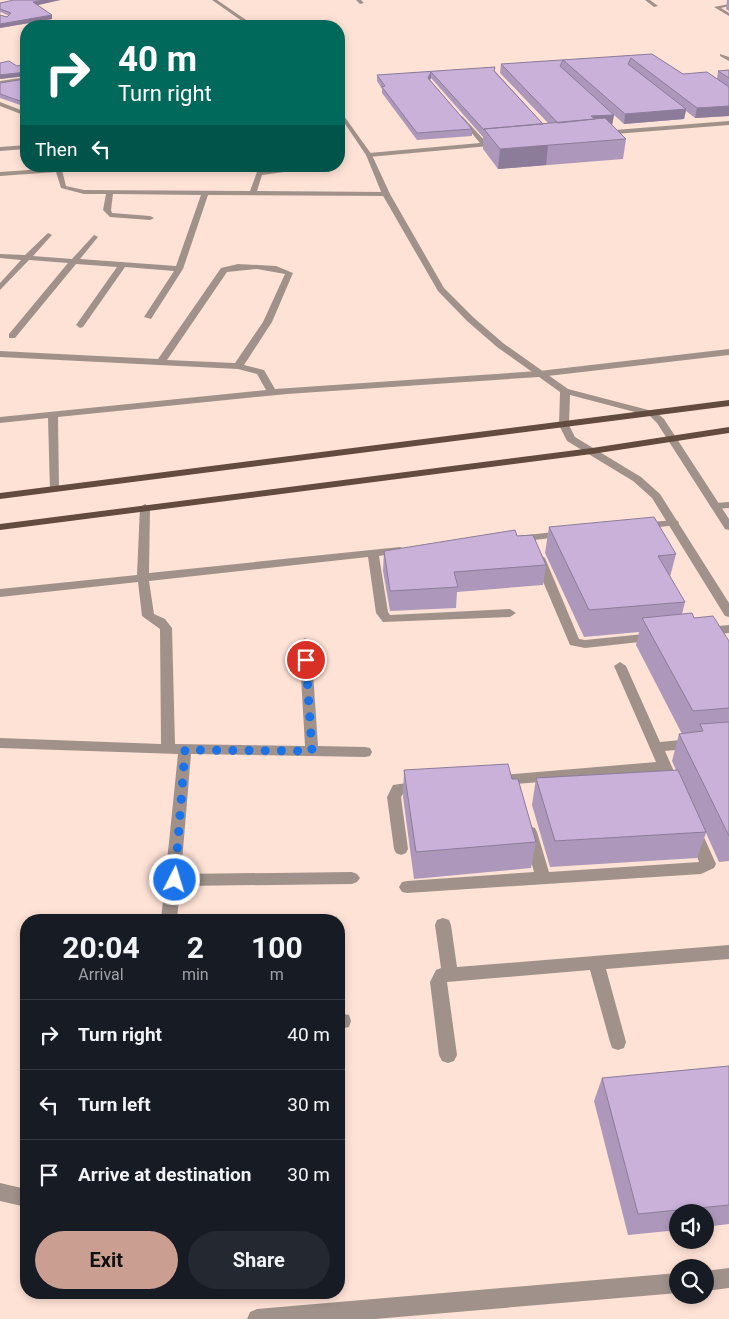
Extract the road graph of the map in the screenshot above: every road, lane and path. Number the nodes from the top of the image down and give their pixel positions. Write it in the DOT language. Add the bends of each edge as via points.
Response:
graph roads {
  1 [pos="214,0"];
  2 [pos="647,0"];
  3 [pos="728,2"];
  4 [pos="656,6"];
  5 [pos="729,15"];
  6 [pos="243,20"];
  7 [pos="722,55"];
  8 [pos="729,59"];
  9 [pos="20,80"];
  10 [pos="0,83"];
  11 [pos="0,104"];
  12 [pos="455,110"];
  13 [pos="20,112"];
  14 [pos="345,120"];
  15 [pos="729,123"];
  16 [pos="619,125"];
  17 [pos="626,130"];
  18 [pos="590,134"];
  19 [pos="511,142"];
  20 [pos="484,144"];
  21 [pos="20,148"];
  22 [pos="0,149"];
  23 [pos="369,155"];
  24 [pos="20,172"];
  25 [pos="61,172"];
  26 [pos="274,172"];
  27 [pos="0,174"];
  28 [pos="110,193"];
  29 [pos="205,194"];
  30 [pos="253,194"];
  31 [pos="386,194"];
  32 [pos="150,218"];
  33 [pos="48,235"];
  34 [pos="94,237"];
  35 [pos="0,256"];
  36 [pos="26,260"];
  37 [pos="75,263"];
  38 [pos="122,266"];
  39 [pos="179,269"];
  40 [pos="0,288"];
  41 [pos="148,317"];
  42 [pos="80,325"];
  43 [pos="12,336"];
  44 [pos="729,352"];
  45 [pos="0,354"];
  46 [pos="161,362"];
  47 [pos="238,366"];
  48 [pos="539,374"];
  49 [pos="565,391"];
  50 [pos="272,393"];
  51 [pos="729,403"];
  52 [pos="53,414"];
  53 [pos="652,414"];
  54 [pos="0,420"];
  55 [pos="564,425"];
  56 [pos="729,430"];
  57 [pos="675,439"];
  58 [pos="592,451"];
  59 [pos="54,489"];
  60 [pos="0,496"];
  61 [pos="729,505"];
  62 [pos="715,506"];
  63 [pos="145,507"];
  64 [pos="674,523"];
  65 [pos="0,526"];
  66 [pos="729,527"];
  67 [pos="626,528"];
  68 [pos="578,532"];
  69 [pos="531,537"];
  70 [pos="501,540"];
  71 [pos="412,549"];
  72 [pos="372,553"];
  73 [pos="143,577"];
  74 [pos="0,593"];
  75 [pos="510,613"];
  76 [pos="729,613"];
  77 [pos="729,629"];
  78 [pos="693,633"];
  79 [pos="665,636"];
  80 [pos="305,642"];
  81 [pos="620,666"];
  82 [pos="0,743"];
  83 [pos="702,743"];
  84 [pos="656,747"];
  85 [pos="168,749"];
  86 [pos="185,750"];
  87 [pos="312,751"];
  88 [pos="365,752"];
  89 [pos="665,767"];
  90 [pos="516,779"];
  91 [pos="488,781"];
  92 [pos="433,785"];
  93 [pos="521,797"];
  94 [pos="681,801"];
  95 [pos="526,815"];
  96 [pos="688,818"];
  97 [pos="401,849"];
  98 [pos="352,878"];
  99 [pos="543,878"];
  100 [pos="175,880"];
  101 [pos="407,887"];
  102 [pos="170,914"];
  103 [pos="443,925"];
  104 [pos="729,952"];
  105 [pos="596,962"];
  106 [pos="450,974"];
  107 [pos="618,1042"];
  108 [pos="448,1055"];
  109 [pos="0,1192"];
  110 [pos="20,1197"];
  111 [pos="729,1278"];
  112 [pos="714,1279"];
  113 [pos="669,1284"];
  114 [pos="257,1319"];
  1 -- 6 [label="street"];
  2 -- 4 [label="street"];
  3 -- 5 [label="street" via="716,8"];
  7 -- 8 [label="street"];
  9 -- 10 [label="street"];
  11 -- 13 [label="street"];
  12 -- 20 [label="street"];
  14 -- 23 [label="street"];
  15 -- 17 [label="street" via="693,122"];
  16 -- 17 [label="street"];
  17 -- 18 [label="street"];
  19 -- 20 [label="street"];
  20 -- 23 [label="street"];
  21 -- 22 [label="street"];
  23 -- 31 [label="street"];
  24 -- 27 [label="street"];
  25 -- 28 [label="street" via="63,187 68,190"];
  26 -- 30 [label="street" via="259,174"];
  28 -- 29 [label="street"];
  28 -- 32 [label="street" via="107,210 110,215"];
  29 -- 30 [label="street"];
  29 -- 39 [label="street"];
  30 -- 31 [label="street"];
  31 -- 48 [label="street" via="441,289 500,346"];
  33 -- 36 [label="street"];
  34 -- 37 [label="street"];
  35 -- 36 [label="street"];
  36 -- 37 [label="street"];
  36 -- 40 [label="street"];
  37 -- 38 [label="street"];
  37 -- 43 [label="street"];
  38 -- 39 [label="street"];
  38 -- 42 [label="street"];
  39 -- 41 [label="street"];
  44 -- 48 [label="street"];
  45 -- 46 [label="street"];
  46 -- 47 [label="street"];
  46 -- 47 [label="street" via="224,270 231,267 285,270 289,273 284,289 259,336"];
  47 -- 50 [label="street" via="261,372"];
  48 -- 49 [label="street"];
  48 -- 50 [label="street"];
  49 -- 53 [label="street"];
  49 -- 55 [label="street"];
  50 -- 52 [label="street"];
  51 -- 53 [label="main road"];
  52 -- 54 [label="street"];
  52 -- 59 [label="street"];
  53 -- 55 [label="main road"];
  53 -- 57 [label="street"];
  55 -- 58 [label="street" via="571,439"];
  55 -- 59 [label="main road"];
  56 -- 57 [label="main road"];
  57 -- 58 [label="main road"];
  57 -- 62 [label="street"];
  58 -- 63 [label="main road"];
  58 -- 64 [label="street" via="637,479 656,496"];
  59 -- 60 [label="main road"];
  61 -- 62 [label="street"];
  62 -- 66 [label="street"];
  63 -- 65 [label="main road"];
  63 -- 73 [label="street"];
  64 -- 67 [label="street"];
  64 -- 76 [label="street"];
  68 -- 69 [label="street"];
  69 -- 70 [label="street"];
  69 -- 79 [label="street" via="574,642 585,644"];
  71 -- 72 [label="street"];
  72 -- 73 [label="street"];
  72 -- 75 [label="street" via="382,613 387,619"];
  73 -- 74 [label="street"];
  73 -- 85 [label="street" via="148,616 166,628"];
  77 -- 78 [label="street"];
  80 -- 87 [label="street"];
  81 -- 84 [label="street"];
  82 -- 85 [label="street"];
  83 -- 84 [label="street"];
  84 -- 89 [label="street"];
  85 -- 86 [label="street"];
  86 -- 87 [label="street"];
  86 -- 100 [label="street"];
  87 -- 88 [label="street"];
  89 -- 90 [label="street"];
  89 -- 94 [label="street"];
  90 -- 91 [label="street"];
  90 -- 93 [label="street"];
  92 -- 97 [label="street" via="405,787 395,792"];
  95 -- 99 [label="street"];
  96 -- 99 [label="street" via="708,860 705,866"];
  98 -- 100 [label="street"];
  99 -- 101 [label="street"];
  100 -- 102 [label="street"];
  103 -- 106 [label="street"];
  104 -- 105 [label="street"];
  105 -- 106 [label="street"];
  105 -- 107 [label="street"];
  106 -- 108 [label="street" via="442,975 438,982"];
  109 -- 110 [label="street"];
  111 -- 112 [label="street"];
  113 -- 114 [label="street"];
}
